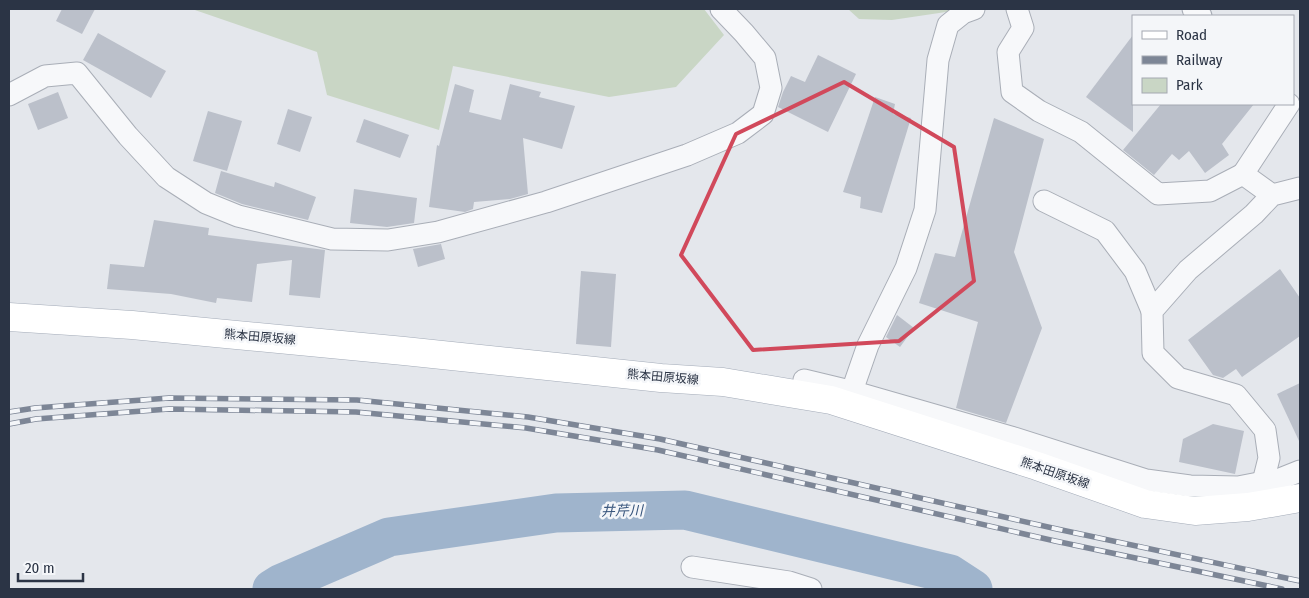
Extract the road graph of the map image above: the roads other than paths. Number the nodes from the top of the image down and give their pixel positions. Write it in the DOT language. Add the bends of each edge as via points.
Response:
graph roads {
  1 [pos="721,9"];
  2 [pos="974,9"];
  3 [pos="1017,9"];
  4 [pos="9,95"];
  5 [pos="1288,105"];
  6 [pos="1243,174"];
  7 [pos="1300,188"];
  8 [pos="1272,195"];
  9 [pos="1044,201"];
  10 [pos="1152,311"];
  11 [pos="9,317"];
  12 [pos="804,380"];
  13 [pos="852,391"];
  14 [pos="1300,471"];
  15 [pos="1263,482"];
  16 [pos="1300,498"];
  17 [pos="692,567"];
  18 [pos="789,586"];
  19 [pos="811,589"];
  1 -- 4 [label="street" via="765,58 771,88 763,114 738,133 687,155 546,202 438,232 388,240 332,240 238,216 206,203 166,177 77,73 45,76"];
  2 -- 13 [label="street" via="948,25 938,60 925,210 906,268 868,345"];
  3 -- 6 [label="street" via="1024,28 1008,52 1012,92 1039,111 1081,132 1158,194 1210,191"];
  5 -- 6 [label="street"];
  6 -- 8 [label="street"];
  7 -- 8 [label="street"];
  8 -- 10 [label="street" via="1188,270"];
  9 -- 10 [label="street" via="1105,231 1135,271"];
  10 -- 15 [label="street" via="1153,353 1178,378 1236,395 1265,430 1269,458"];
  11 -- 16 [label="main road, 熊本田原坂線" via="151,326 723,382 831,400 1145,504 1195,512"];
  12 -- 13 [label="street"];
  13 -- 15 [label="street" via="1146,480 1190,486 1238,487"];
  14 -- 15 [label="street"];
  17 -- 18 [label="street"];
  18 -- 19 [label="street"];
}
